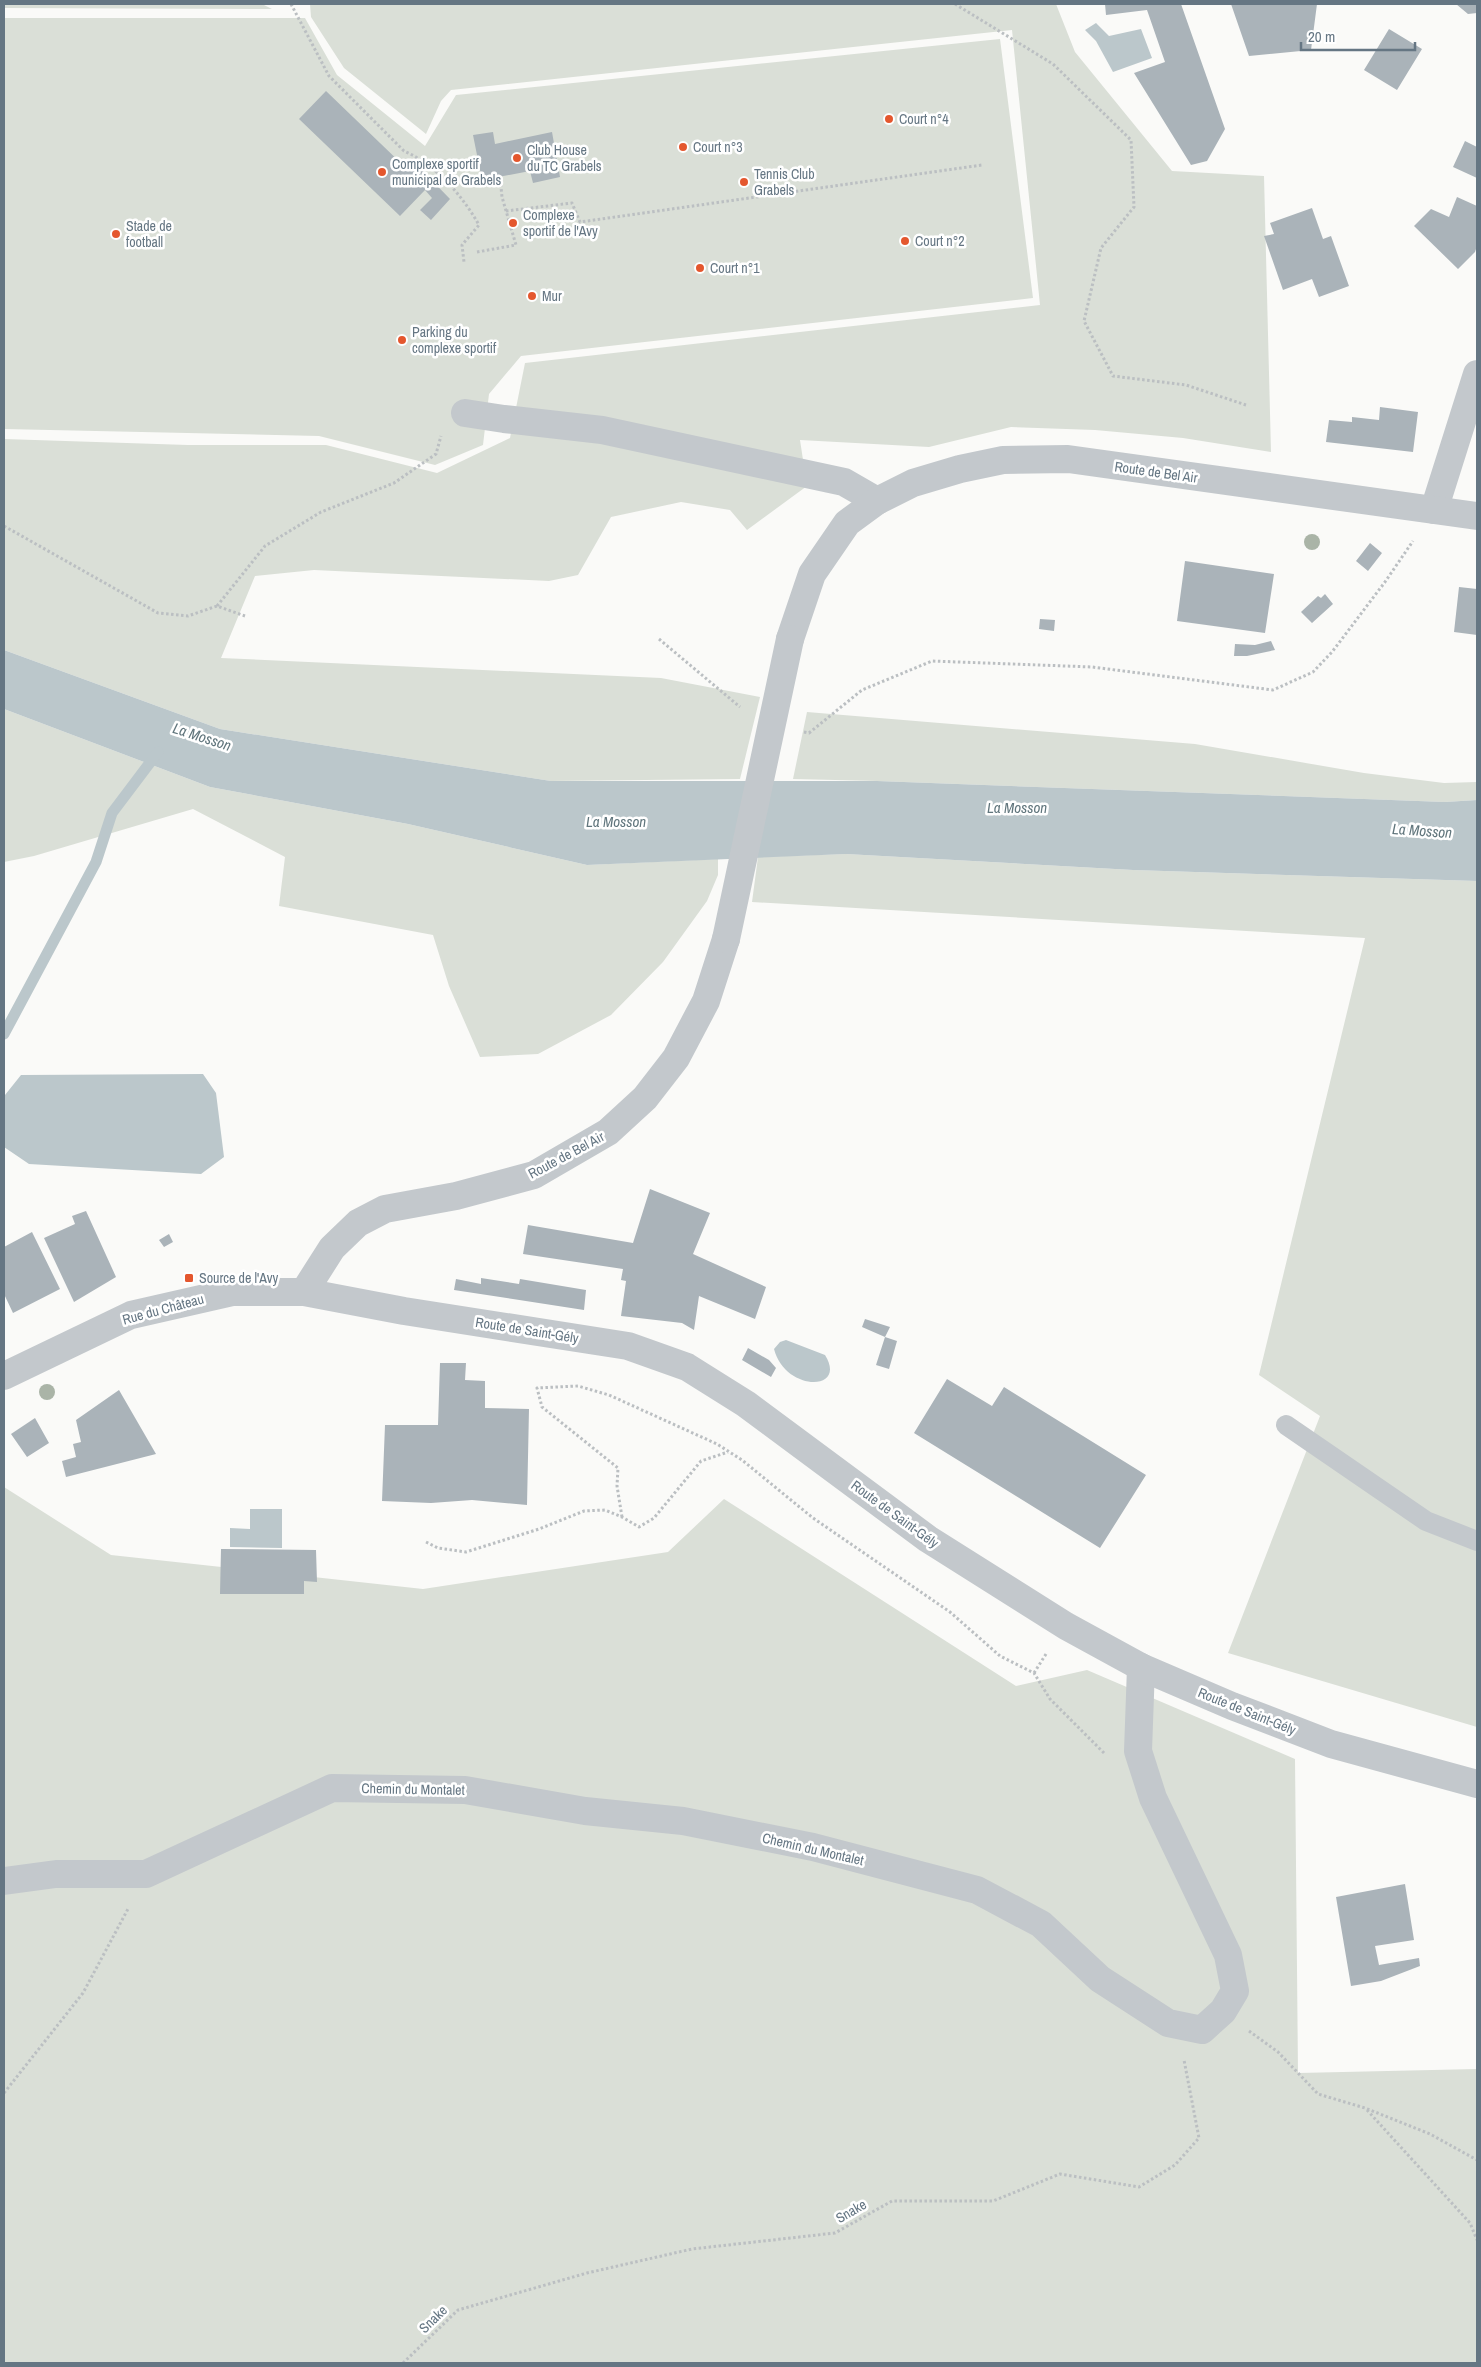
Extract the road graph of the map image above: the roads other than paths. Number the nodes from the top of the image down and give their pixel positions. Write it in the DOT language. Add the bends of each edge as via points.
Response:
graph roads {
  1 [pos="1477,374"];
  2 [pos="454,420"];
  3 [pos="877,501"];
  4 [pos="1434,510"];
  5 [pos="1477,516"];
  6 [pos="304,1292"];
  7 [pos="4,1376"];
  8 [pos="1286,1425"];
  9 [pos="1477,1541"];
  10 [pos="1141,1667"];
  11 [pos="1477,1784"];
  12 [pos="4,1881"];
  1 -- 4 [label="street"];
  2 -- 3 [label="street" via="504,420 602,430 844,482"];
  3 -- 4 [label="street, Route de Bel Air" via="913,484 960,469 1003,460 1068,459"];
  3 -- 6 [label="street, Route de Bel Air, bridge" via="847,523 812,574 790,638 726,939 706,1001 676,1058 645,1098 608,1132 534,1174 456,1196 385,1209 358,1223 332,1248"];
  4 -- 5 [label="street, Route de Bel Air"];
  6 -- 7 [label="street, Rue du Château" via="232,1292 131,1315"];
  6 -- 10 [label="street, Route de Saint-Gély" via="404,1312 628,1346 687,1367 746,1404 928,1539 1066,1626"];
  8 -- 9 [label="lane" via="1426,1521"];
  10 -- 11 [label="street, Route de Saint-Gély" via="1331,1744"];
  10 -- 12 [label="street, Chemin du Montalet" via="1138,1751 1153,1798 1228,1956 1235,1991 1223,2011 1202,2030 1168,2023 1100,1979 1041,1924 977,1890 812,1847 683,1821 585,1811 466,1790 332,1788 146,1874 56,1874"];
}
